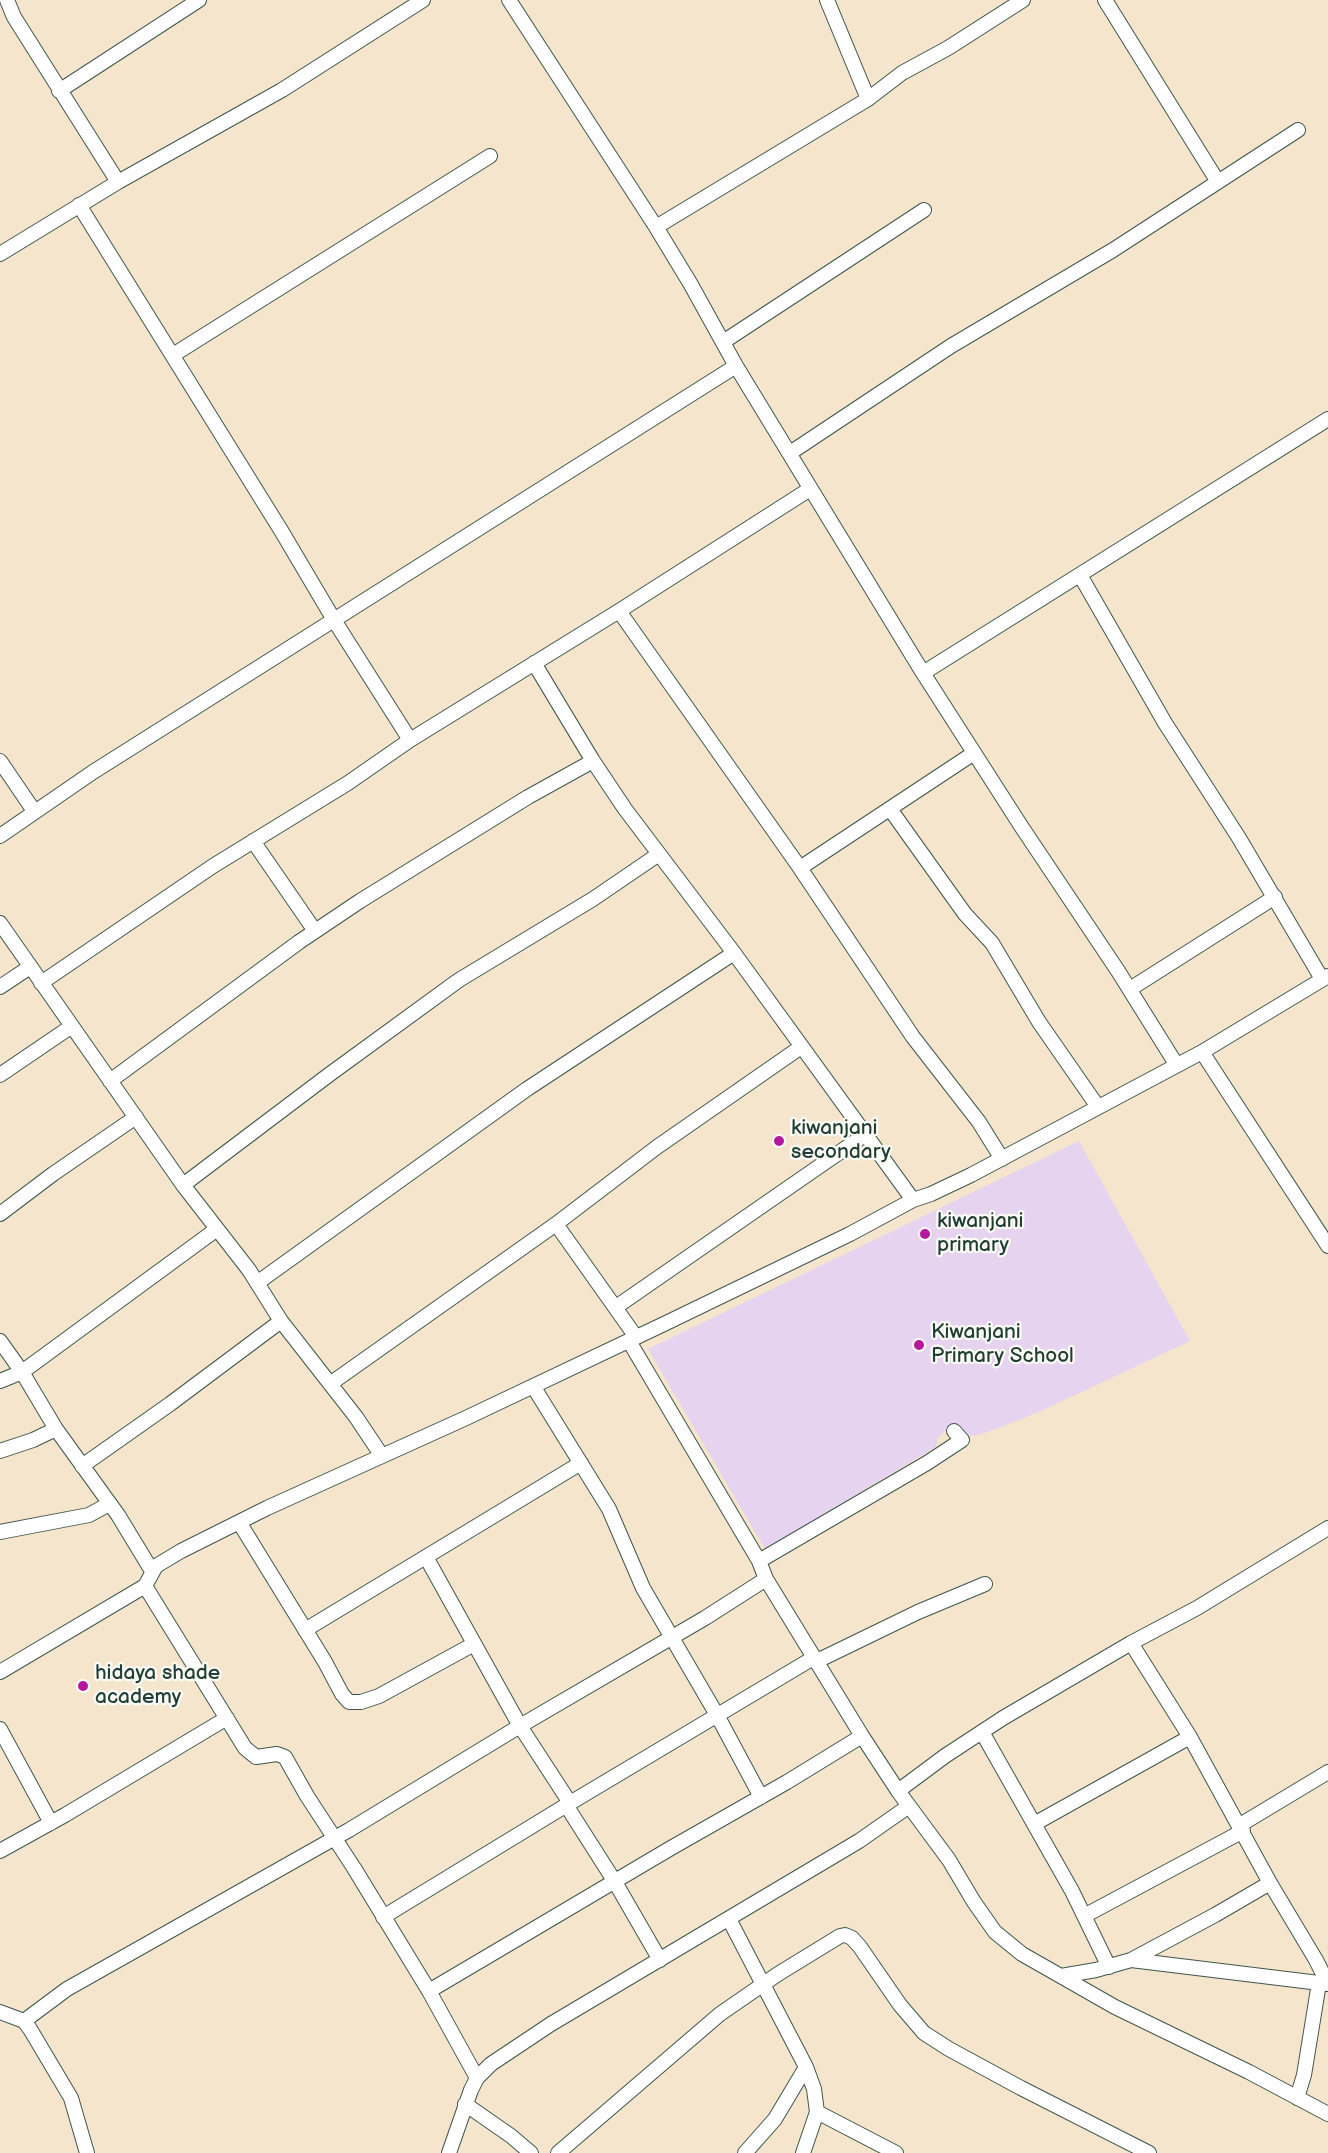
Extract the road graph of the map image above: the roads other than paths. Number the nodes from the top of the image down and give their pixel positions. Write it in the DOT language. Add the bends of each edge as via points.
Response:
graph roads {
  1 [pos="8,0"];
  2 [pos="199,0"];
  3 [pos="423,0"];
  4 [pos="509,0"];
  5 [pos="827,0"];
  6 [pos="1023,0"];
  7 [pos="1105,0"];
  8 [pos="14,17"];
  9 [pos="0,23"];
  10 [pos="59,91"];
  11 [pos="868,99"];
  12 [pos="1298,130"];
  13 [pos="490,156"];
  14 [pos="118,182"];
  15 [pos="1218,182"];
  16 [pos="80,205"];
  17 [pos="924,210"];
  18 [pos="656,227"];
  19 [pos="0,254"];
  20 [pos="723,342"];
  21 [pos="173,355"];
  22 [pos="736,366"];
  23 [pos="1328,419"];
  24 [pos="790,453"];
  25 [pos="810,489"];
  26 [pos="1080,575"];
  27 [pos="619,611"];
  28 [pos="334,620"];
  29 [pos="534,663"];
  30 [pos="923,673"];
  31 [pos="410,740"];
  32 [pos="974,753"];
  33 [pos="0,761"];
  34 [pos="593,761"];
  35 [pos="890,809"];
  36 [pos="34,811"];
  37 [pos="0,836"];
  38 [pos="254,841"];
  39 [pos="659,854"];
  40 [pos="800,868"];
  41 [pos="1275,897"];
  42 [pos="0,923"];
  43 [pos="315,931"];
  44 [pos="734,953"];
  45 [pos="30,967"];
  46 [pos="1325,977"];
  47 [pos="41,983"];
  48 [pos="0,987"];
  49 [pos="1130,989"];
  50 [pos="72,1026"];
  51 [pos="801,1047"];
  52 [pos="1202,1052"];
  53 [pos="1176,1064"];
  54 [pos="0,1075"];
  55 [pos="110,1081"];
  56 [pos="1098,1107"];
  57 [pos="136,1117"];
  58 [pos="866,1134"];
  59 [pos="1002,1159"];
  60 [pos="183,1185"];
  61 [pos="913,1200"];
  62 [pos="0,1214"];
  63 [pos="556,1224"];
  64 [pos="217,1228"];
  65 [pos="1328,1246"];
  66 [pos="257,1283"];
  67 [pos="616,1307"];
  68 [pos="281,1321"];
  69 [pos="632,1339"];
  70 [pos="0,1341"];
  71 [pos="22,1372"];
  72 [pos="0,1381"];
  73 [pos="330,1384"];
  74 [pos="533,1386"];
  75 [pos="56,1429"];
  76 [pos="954,1431"];
  77 [pos="0,1451"];
  78 [pos="382,1456"];
  79 [pos="580,1463"];
  80 [pos="82,1466"];
  81 [pos="109,1504"];
  82 [pos="239,1522"];
  83 [pos="1327,1531"];
  84 [pos="0,1532"];
  85 [pos="426,1557"];
  86 [pos="759,1561"];
  87 [pos="152,1571"];
  88 [pos="766,1579"];
  89 [pos="985,1584"];
  90 [pos="145,1586"];
  91 [pos="305,1630"];
  92 [pos="672,1638"];
  93 [pos="1131,1643"];
  94 [pos="474,1644"];
  95 [pos="816,1659"];
  96 [pos="0,1672"];
  97 [pos="717,1715"];
  98 [pos="227,1718"];
  99 [pos="520,1726"];
  100 [pos="0,1729"];
  101 [pos="982,1732"];
  102 [pos="862,1736"];
  103 [pos="1190,1737"];
  104 [pos="1328,1772"];
  105 [pos="898,1791"];
  106 [pos="761,1797"];
  107 [pos="568,1804"];
  108 [pos="909,1806"];
  109 [pos="51,1823"];
  110 [pos="1034,1824"];
  111 [pos="1241,1828"];
  112 [pos="335,1839"];
  113 [pos="0,1851"];
  114 [pos="615,1882"];
  115 [pos="1270,1883"];
  116 [pos="1084,1916"];
  117 [pos="383,1917"];
  118 [pos="729,1918"];
  119 [pos="1131,1959"];
  120 [pos="660,1960"];
  121 [pos="1109,1967"];
  122 [pos="1060,1976"];
  123 [pos="762,1984"];
  124 [pos="1325,1984"];
  125 [pos="429,1991"];
  126 [pos="0,2012"];
  127 [pos="24,2020"];
  128 [pos="806,2067"];
  129 [pos="477,2078"];
  130 [pos="1297,2098"];
  131 [pos="465,2104"];
  132 [pos="817,2112"];
  133 [pos="1328,2114"];
  134 [pos="87,2153"];
  135 [pos="449,2153"];
  136 [pos="531,2153"];
  137 [pos="558,2153"];
  138 [pos="745,2153"];
  139 [pos="803,2153"];
  140 [pos="896,2153"];
  141 [pos="1149,2153"];
  1 -- 8 [label="street"];
  2 -- 10 [label="street"];
  3 -- 14 [label="street" via="282,90"];
  4 -- 18 [label="street"];
  5 -- 11 [label="street"];
  6 -- 11 [label="street" via="902,73"];
  7 -- 15 [label="street"];
  8 -- 9 [label="street"];
  8 -- 10 [label="street"];
  10 -- 14 [label="street"];
  11 -- 18 [label="street"];
  12 -- 15 [label="street"];
  13 -- 21 [label="street"];
  14 -- 16 [label="street"];
  15 -- 24 [label="street" via="951,346"];
  16 -- 19 [label="street"];
  16 -- 21 [label="street"];
  17 -- 20 [label="street"];
  18 -- 20 [label="street"];
  20 -- 22 [label="street"];
  21 -- 28 [label="street"];
  22 -- 24 [label="street"];
  22 -- 28 [label="street"];
  23 -- 26 [label="street"];
  24 -- 25 [label="street"];
  25 -- 27 [label="street"];
  25 -- 30 [label="street"];
  26 -- 30 [label="street"];
  26 -- 41 [label="street" via="1165,723"];
  27 -- 29 [label="street"];
  27 -- 40 [label="street"];
  28 -- 31 [label="street"];
  28 -- 36 [label="street"];
  29 -- 31 [label="street"];
  29 -- 34 [label="street"];
  30 -- 32 [label="street"];
  31 -- 38 [label="street"];
  32 -- 35 [label="street"];
  32 -- 49 [label="street"];
  33 -- 36 [label="street"];
  34 -- 39 [label="street"];
  34 -- 43 [label="street" via="528,797"];
  35 -- 40 [label="street"];
  35 -- 56 [label="street" via="965,914 992,943 1039,1022"];
  36 -- 37 [label="street"];
  38 -- 43 [label="street"];
  38 -- 47 [label="street"];
  39 -- 44 [label="street"];
  39 -- 60 [label="street" via="459,980"];
  40 -- 59 [label="street" via="913,1037 979,1122"];
  41 -- 46 [label="street"];
  41 -- 49 [label="street"];
  42 -- 45 [label="street"];
  43 -- 55 [label="street"];
  44 -- 51 [label="street"];
  44 -- 66 [label="street" via="546,1076"];
  45 -- 47 [label="street"];
  45 -- 48 [label="street"];
  46 -- 52 [label="street"];
  47 -- 50 [label="street"];
  49 -- 53 [label="street"];
  50 -- 54 [label="street"];
  50 -- 55 [label="street"];
  51 -- 58 [label="street"];
  51 -- 63 [label="street" via="657,1147"];
  52 -- 53 [label="street"];
  52 -- 65 [label="street"];
  53 -- 56 [label="street"];
  55 -- 57 [label="street"];
  56 -- 59 [label="street"];
  57 -- 60 [label="street"];
  57 -- 62 [label="street"];
  58 -- 61 [label="street"];
  58 -- 67 [label="street"];
  59 -- 61 [label="street"];
  60 -- 64 [label="street"];
  61 -- 69 [label="street"];
  63 -- 67 [label="street"];
  63 -- 73 [label="street"];
  64 -- 66 [label="street"];
  64 -- 71 [label="street"];
  66 -- 68 [label="street"];
  67 -- 69 [label="street"];
  68 -- 73 [label="street"];
  68 -- 80 [label="street"];
  69 -- 74 [label="street"];
  69 -- 86 [label="street"];
  70 -- 71 [label="street"];
  71 -- 72 [label="street"];
  71 -- 75 [label="street"];
  73 -- 78 [label="street"];
  74 -- 78 [label="street"];
  74 -- 79 [label="street"];
  75 -- 77 [label="street"];
  75 -- 80 [label="street"];
  76 -- 86 [label="street" via="962,1440"];
  78 -- 82 [label="street"];
  79 -- 85 [label="street"];
  79 -- 92 [label="street" via="609,1509 643,1588"];
  80 -- 81 [label="street"];
  81 -- 84 [label="street" via="89,1515"];
  81 -- 87 [label="street"];
  82 -- 87 [label="street" via="168,1558"];
  82 -- 91 [label="street"];
  83 -- 93 [label="street"];
  85 -- 91 [label="street"];
  85 -- 94 [label="street"];
  86 -- 88 [label="street"];
  87 -- 90 [label="street"];
  88 -- 92 [label="street"];
  88 -- 95 [label="street"];
  89 -- 95 [label="street"];
  90 -- 96 [label="street"];
  90 -- 98 [label="street"];
  91 -- 94 [label="street" via="342,1694 352,1702 387,1692"];
  92 -- 97 [label="street"];
  92 -- 99 [label="street"];
  93 -- 101 [label="street"];
  93 -- 103 [label="street"];
  94 -- 99 [label="street"];
  95 -- 97 [label="street"];
  95 -- 102 [label="street"];
  97 -- 106 [label="street"];
  97 -- 107 [label="street"];
  98 -- 109 [label="street"];
  98 -- 112 [label="street" via="252,1755 285,1757"];
  99 -- 107 [label="street"];
  99 -- 112 [label="street"];
  100 -- 109 [label="street"];
  101 -- 105 [label="street"];
  101 -- 110 [label="street"];
  102 -- 105 [label="street"];
  102 -- 106 [label="street"];
  103 -- 110 [label="street"];
  103 -- 111 [label="street"];
  104 -- 111 [label="street"];
  105 -- 108 [label="street"];
  106 -- 114 [label="street"];
  107 -- 114 [label="street"];
  107 -- 117 [label="street"];
  108 -- 118 [label="street" via="851,1846"];
  108 -- 122 [label="street" via="995,1932 1011,1947"];
  109 -- 113 [label="street"];
  110 -- 116 [label="street"];
  111 -- 115 [label="street"];
  111 -- 116 [label="street"];
  112 -- 117 [label="street"];
  112 -- 127 [label="street" via="67,1989"];
  114 -- 120 [label="street"];
  114 -- 125 [label="street"];
  115 -- 119 [label="street"];
  115 -- 124 [label="street" via="1316,1960"];
  116 -- 121 [label="street"];
  117 -- 125 [label="street"];
  118 -- 120 [label="street"];
  118 -- 123 [label="street"];
  119 -- 121 [label="street"];
  119 -- 124 [label="street"];
  120 -- 129 [label="street" via="528,2038"];
  121 -- 122 [label="street"];
  122 -- 130 [label="street"];
  123 -- 128 [label="street"];
  123 -- 137 [label="street" via="720,2014"];
  123 -- 141 [label="street" via="847,1935 924,2033"];
  124 -- 130 [label="street"];
  125 -- 129 [label="street"];
  126 -- 127 [label="street"];
  127 -- 134 [label="street" via="65,2086"];
  128 -- 132 [label="street"];
  128 -- 138 [label="street" via="776,2119"];
  129 -- 131 [label="street"];
  130 -- 133 [label="street"];
  131 -- 135 [label="street"];
  131 -- 136 [label="street"];
  132 -- 139 [label="street"];
  132 -- 140 [label="street"];
}
